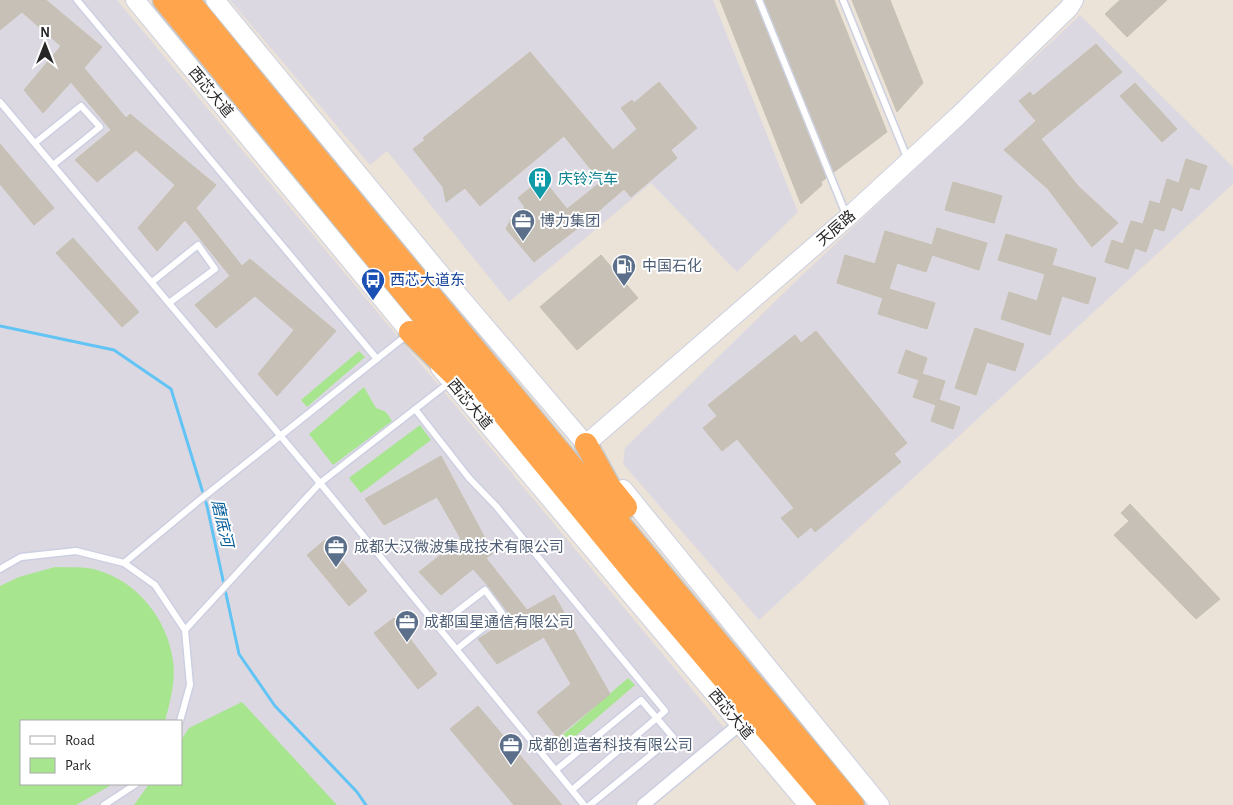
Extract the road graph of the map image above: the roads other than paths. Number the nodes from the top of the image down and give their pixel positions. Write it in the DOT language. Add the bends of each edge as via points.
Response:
graph roads {
  1 [pos="77,0"];
  2 [pos="135,0"];
  3 [pos="164,0"];
  4 [pos="188,0"];
  5 [pos="215,0"];
  6 [pos="759,0"];
  7 [pos="843,0"];
  8 [pos="1074,0"];
  9 [pos="0,102"];
  10 [pos="35,143"];
  11 [pos="909,161"];
  12 [pos="53,165"];
  13 [pos="848,218"];
  14 [pos="152,282"];
  15 [pos="169,303"];
  16 [pos="410,332"];
  17 [pos="376,359"];
  18 [pos="451,381"];
  19 [pos="415,409"];
  20 [pos="281,436"];
  21 [pos="586,444"];
  22 [pos="320,483"];
  23 [pos="124,563"];
  24 [pos="0,569"];
  25 [pos="633,572"];
  26 [pos="438,626"];
  27 [pos="184,630"];
  28 [pos="456,649"];
  29 [pos="771,706"];
  30 [pos="657,718"];
  31 [pos="180,720"];
  32 [pos="740,724"];
  33 [pos="556,770"];
  34 [pos="134,785"];
  35 [pos="572,790"];
  36 [pos="104,805"];
  37 [pos="584,805"];
  38 [pos="590,805"];
  39 [pos="644,805"];
  40 [pos="808,805"];
  41 [pos="831,805"];
  42 [pos="853,805"];
  43 [pos="880,805"];
  1 -- 17 [label="lane"];
  2 -- 16 [label="main road, 西芯大道"];
  3 -- 25 [label="highway, 西芯大道"];
  4 -- 29 [label="highway" via="411,275"];
  5 -- 21 [label="main road" via="442,277"];
  6 -- 13 [label="lane"];
  7 -- 11 [label="lane"];
  8 -- 11 [label="main road, 天辰路"];
  9 -- 10 [label="lane"];
  10 -- 12 [label="lane"];
  10 -- 12 [label="lane" via="81,106 100,127"];
  11 -- 13 [label="main road, 天辰路"];
  12 -- 14 [label="lane"];
  13 -- 21 [label="main road, 天辰路"];
  14 -- 15 [label="lane"];
  14 -- 15 [label="lane" via="198,245 216,268"];
  15 -- 20 [label="lane"];
  16 -- 17 [label="lane"];
  16 -- 18 [label="main road, 西芯大道"];
  16 -- 25 [label="highway" via="466,386 550,485"];
  17 -- 20 [label="lane"];
  18 -- 19 [label="lane"];
  18 -- 32 [label="main road, 西芯大道"];
  19 -- 22 [label="lane"];
  19 -- 30 [label="lane" via="665,711"];
  20 -- 22 [label="lane"];
  20 -- 23 [label="lane"];
  21 -- 29 [label="highway" via="609,486 684,581"];
  21 -- 43 [label="main road"];
  22 -- 26 [label="lane"];
  22 -- 27 [label="lane"];
  23 -- 24 [label="lane" via="76,551 20,557"];
  23 -- 27 [label="lane" via="155,585"];
  25 -- 41 [label="highway, 西芯大道"];
  26 -- 28 [label="lane"];
  26 -- 28 [label="lane" via="485,590 502,613"];
  27 -- 31 [label="lane" via="190,685"];
  28 -- 33 [label="lane"];
  29 -- 42 [label="highway"];
  30 -- 33 [label="lane" via="641,700"];
  30 -- 35 [label="lane"];
  30 -- 38 [label="lane" via="673,737"];
  32 -- 39 [label="street"];
  32 -- 40 [label="main road, 西芯大道"];
  33 -- 35 [label="lane"];
  34 -- 36 [label="lane"];
  35 -- 37 [label="lane"];
}
